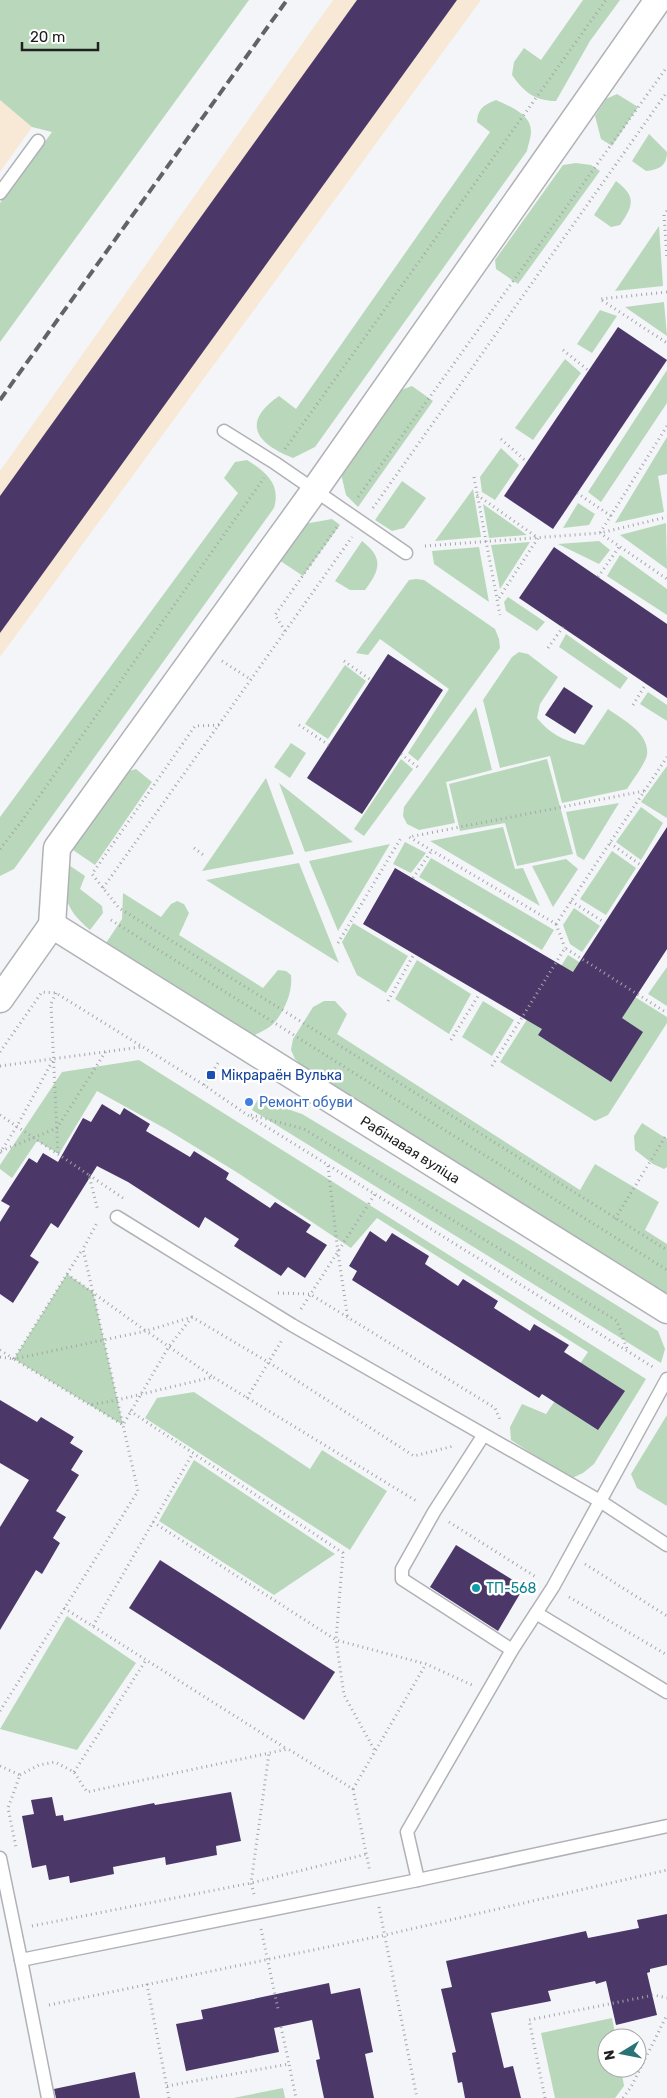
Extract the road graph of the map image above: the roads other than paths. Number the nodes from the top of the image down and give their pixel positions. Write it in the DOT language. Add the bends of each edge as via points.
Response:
graph roads {
  1 [pos="658,0"];
  2 [pos="38,141"];
  3 [pos="0,193"];
  4 [pos="224,431"];
  5 [pos="314,491"];
  6 [pos="406,553"];
  7 [pos="52,925"];
  8 [pos="0,999"];
  9 [pos="117,1217"];
  10 [pos="667,1310"];
  11 [pos="663,1375"];
  12 [pos="481,1439"];
  13 [pos="600,1501"];
  14 [pos="667,1545"];
  15 [pos="536,1612"];
  16 [pos="512,1650"];
  17 [pos="667,1692"];
  18 [pos="667,1826"];
  19 [pos="0,1858"];
  20 [pos="418,1880"];
  21 [pos="21,1960"];
  22 [pos="48,2098"];
  1 -- 5 [label="street"];
  2 -- 3 [label="lane"];
  4 -- 5 [label="lane"];
  5 -- 6 [label="lane"];
  5 -- 7 [label="street" via="57,848"];
  7 -- 8 [label="street"];
  7 -- 10 [label="street, Рабінавая вуліца"];
  9 -- 13 [label="lane" via="292,1326"];
  11 -- 13 [label="lane"];
  12 -- 16 [label="lane" via="434,1512 402,1569 402,1579"];
  13 -- 14 [label="lane"];
  13 -- 15 [label="lane"];
  15 -- 16 [label="lane"];
  15 -- 17 [label="lane"];
  16 -- 20 [label="lane" via="407,1832"];
  18 -- 20 [label="lane"];
  19 -- 21 [label="lane"];
  20 -- 21 [label="lane"];
  21 -- 22 [label="lane"];
}
